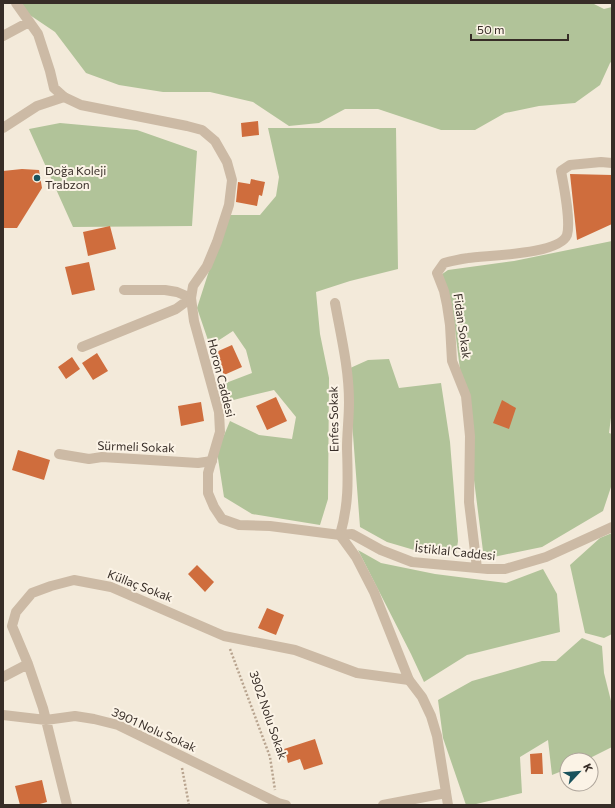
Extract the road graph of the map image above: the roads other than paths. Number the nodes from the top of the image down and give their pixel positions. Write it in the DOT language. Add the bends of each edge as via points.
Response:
graph roads {
  1 [pos="16,3"];
  2 [pos="29,22"];
  3 [pos="3,36"];
  4 [pos="64,97"];
  5 [pos="3,128"];
  6 [pos="612,163"];
  7 [pos="124,290"];
  8 [pos="191,298"];
  9 [pos="335,303"];
  10 [pos="82,347"];
  11 [pos="59,454"];
  12 [pos="212,461"];
  13 [pos="612,527"];
  14 [pos="340,535"];
  15 [pos="477,568"];
  16 [pos="28,664"];
  17 [pos="3,677"];
  18 [pos="409,680"];
  19 [pos="3,715"];
  20 [pos="46,720"];
  21 [pos="446,793"];
  22 [pos="281,804"];
  23 [pos="67,805"];
  24 [pos="383,805"];
  25 [pos="448,805"];
  1 -- 2 [label="street"];
  2 -- 3 [label="street"];
  2 -- 4 [label="street" via="38,34 54,88"];
  4 -- 5 [label="street" via="37,106"];
  4 -- 8 [label="street, Horon Caddesi" via="81,104 202,130 215,141 227,162 232,180 229,205 217,242 207,266 193,286"];
  6 -- 15 [label="street, Fidan Sokak" via="570,165 562,171 569,227 566,237 556,245 539,251 466,258 444,263 437,273 447,305 452,361 466,396 470,436 469,502"];
  7 -- 8 [label="street" via="165,290"];
  8 -- 10 [label="street" via="176,309"];
  8 -- 12 [label="street, Horon Caddesi" via="194,321 219,412 220,432"];
  9 -- 14 [label="street, Enfes Sokak" via="344,348 349,402 348,499"];
  11 -- 12 [label="street, Sürmeli Sokak" via="88,459 102,457 198,463"];
  12 -- 14 [label="street, Horon Caddesi" via="208,473 208,493 222,519 238,525 270,526"];
  13 -- 15 [label="street, İstiklal Caddesi" via="529,563 505,569"];
  14 -- 15 [label="street, İstiklal Caddesi" via="352,534 412,562"];
  14 -- 18 [label="street" via="356,557 374,592"];
  16 -- 17 [label="street"];
  16 -- 18 [label="street, Küllaç Sokak" via="12,626 16,612 32,593 74,580 111,587 224,636 295,650 357,673"];
  16 -- 20 [label="street, Küllaç Sokak"];
  18 -- 21 [label="street" via="422,698 433,722"];
  19 -- 20 [label="street, 3901 Nolu Sokak"];
  20 -- 22 [label="street, 3901 Nolu Sokak" via="75,716 118,725"];
  20 -- 23 [label="street, Küllaç Sokak"];
  21 -- 24 [label="street"];
  21 -- 25 [label="street"];
}
